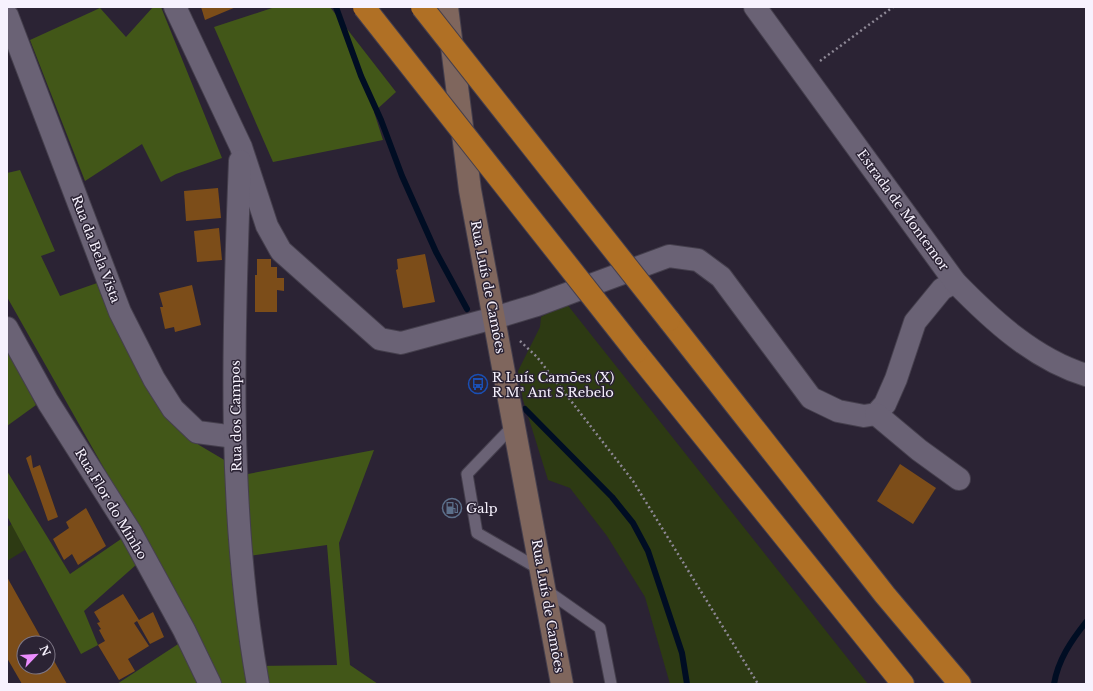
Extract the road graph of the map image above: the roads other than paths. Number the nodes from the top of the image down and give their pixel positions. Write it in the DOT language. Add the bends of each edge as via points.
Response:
graph roads {
  1 [pos="175,7"];
  2 [pos="364,7"];
  3 [pos="422,7"];
  4 [pos="447,7"];
  5 [pos="755,7"];
  6 [pos="7,15"];
  7 [pos="241,147"];
  8 [pos="955,282"];
  9 [pos="494,318"];
  10 [pos="7,328"];
  11 [pos="1086,375"];
  12 [pos="876,414"];
  13 [pos="515,424"];
  14 [pos="235,437"];
  15 [pos="959,479"];
  16 [pos="543,580"];
  17 [pos="210,684"];
  18 [pos="258,684"];
  19 [pos="562,684"];
  20 [pos="611,684"];
  21 [pos="903,684"];
  22 [pos="960,684"];
  1 -- 7 [label="street"];
  2 -- 21 [label="highway, bridge" via="636,352"];
  3 -- 22 [label="highway, bridge" via="885,595"];
  4 -- 9 [label="main road, Rua Luís de Camões" via="470,190"];
  5 -- 8 [label="street, Estrada de Montemor"];
  6 -- 14 [label="street, Rua da Bela Vista" via="120,312 154,379 173,409 197,432"];
  7 -- 9 [label="street" via="267,226 282,251 380,339 401,343"];
  7 -- 14 [label="street, Rua dos Campos" via="235,293"];
  8 -- 11 [label="street, Estrada de Montemor" via="984,313 1006,330 1048,357"];
  8 -- 12 [label="street" via="942,290 915,322 896,379 885,404"];
  9 -- 12 [label="street" via="669,256 698,260 721,277 811,398 838,410 864,416"];
  9 -- 13 [label="main road, Rua Luís de Camões"];
  10 -- 17 [label="street, Rua Flor do Minho" via="48,402 131,533"];
  12 -- 15 [label="street"];
  13 -- 16 [label="main road, Rua Luís de Camões"];
  13 -- 16 [label="lane" via="467,474 477,533"];
  14 -- 18 [label="street, Rua dos Campos" via="240,549"];
  16 -- 19 [label="main road, Rua Luís de Camões"];
  16 -- 20 [label="lane" via="600,628"];
}
